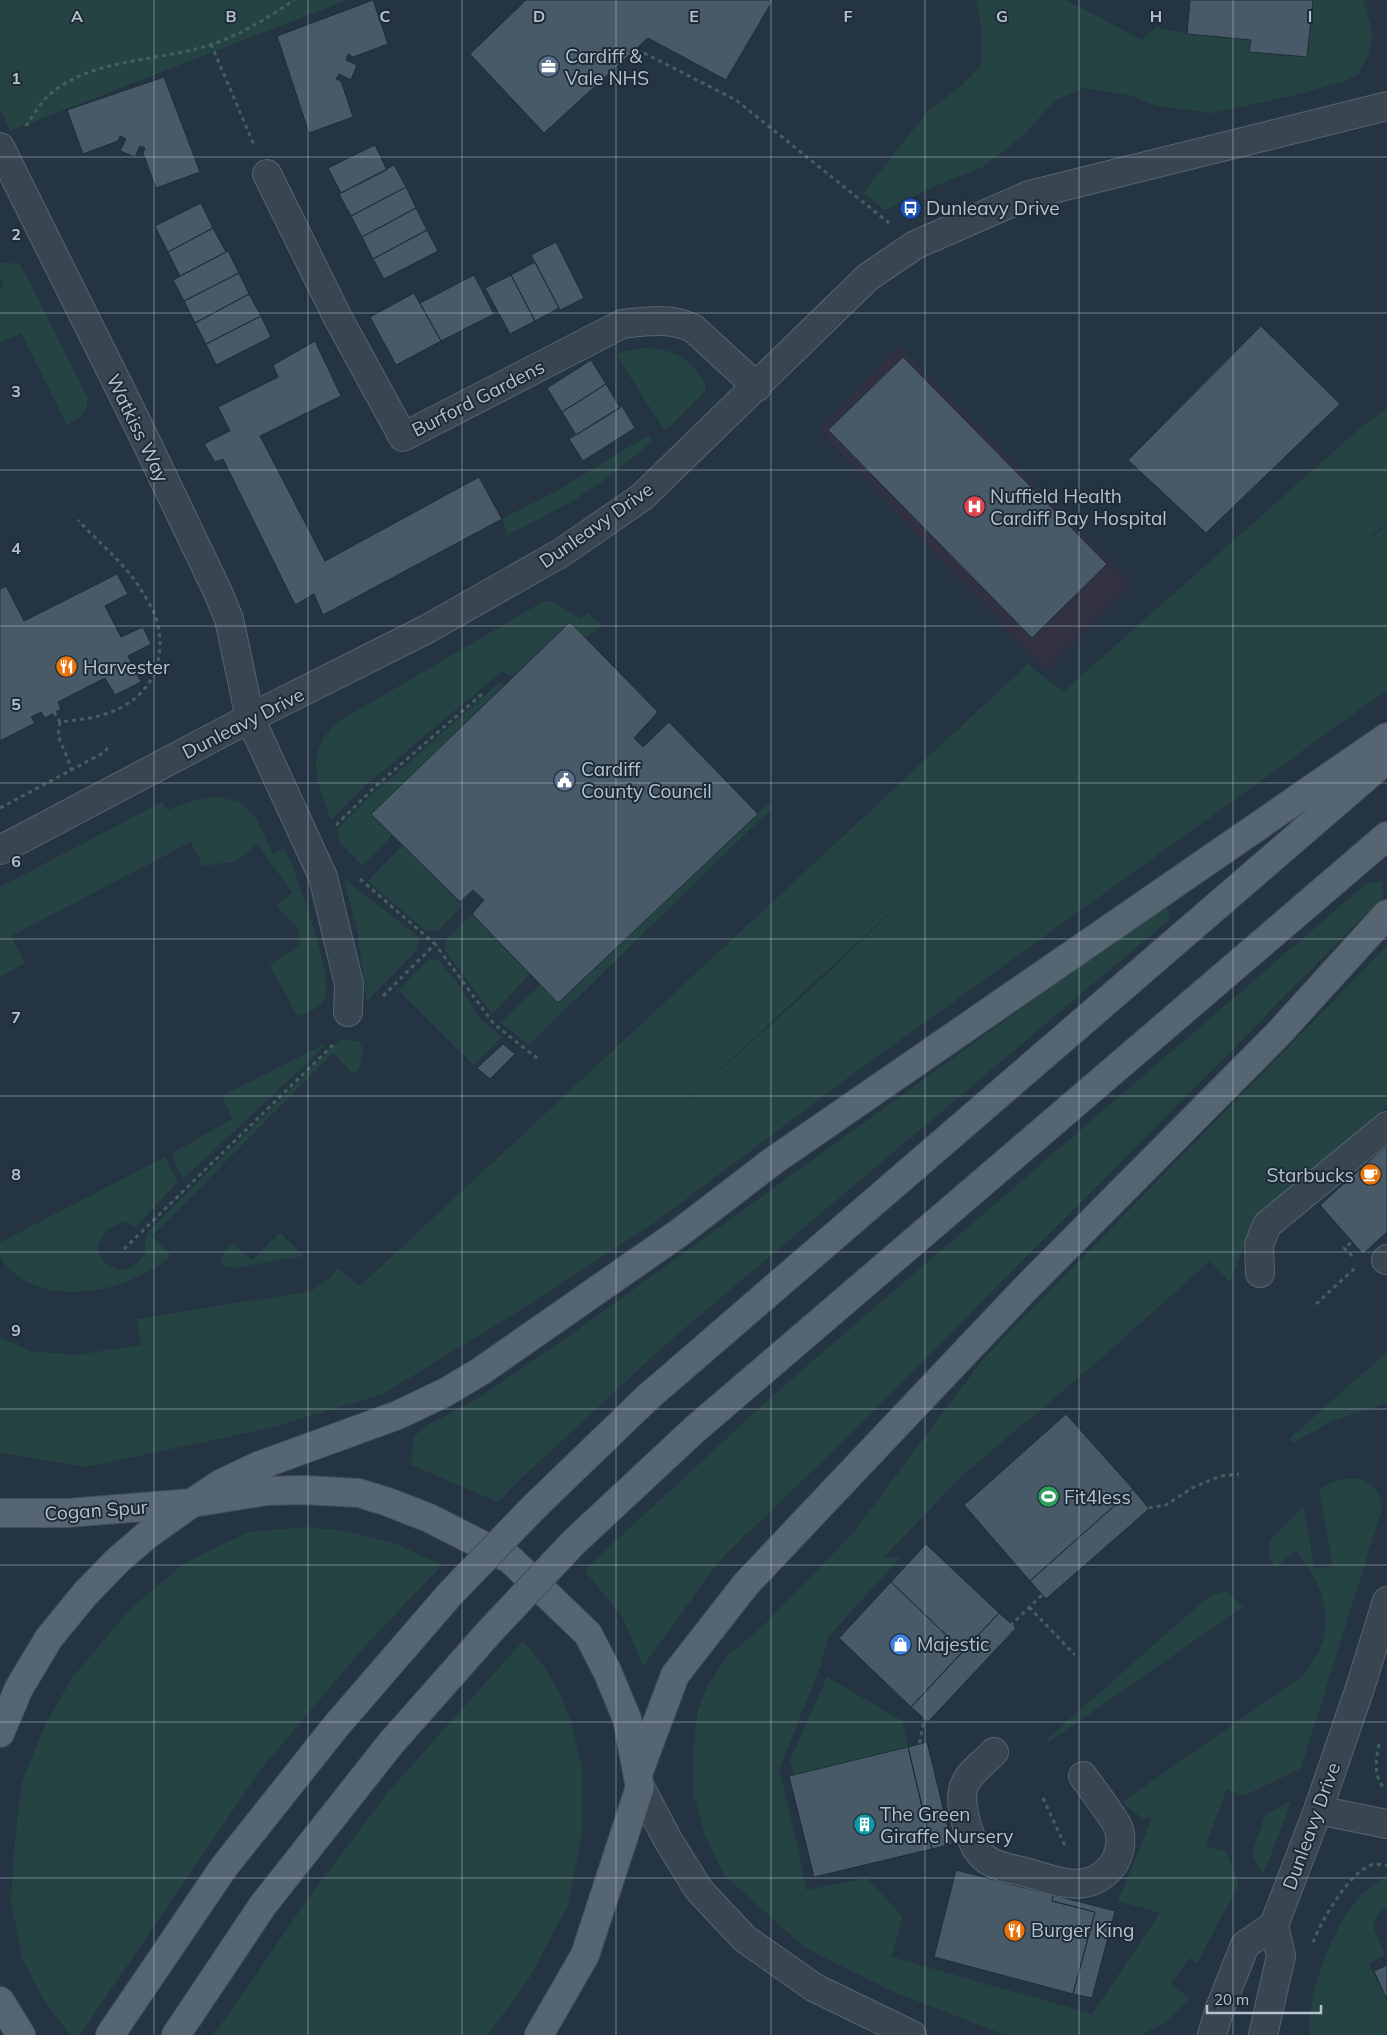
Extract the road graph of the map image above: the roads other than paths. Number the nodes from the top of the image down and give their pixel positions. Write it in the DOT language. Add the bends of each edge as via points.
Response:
graph roads {
  1 [pos="1387,106"];
  2 [pos="10,140"];
  3 [pos="267,174"];
  4 [pos="756,387"];
  5 [pos="250,718"];
  6 [pos="1387,737"];
  7 [pos="1387,759"];
  8 [pos="1387,836"];
  9 [pos="0,850"];
  10 [pos="1387,914"];
  11 [pos="348,1012"];
  12 [pos="1387,1126"];
  13 [pos="1260,1273"];
  14 [pos="192,1503"];
  15 [pos="0,1513"];
  16 [pos="1387,1601"];
  17 [pos="0,1733"];
  18 [pos="994,1752"];
  19 [pos="1083,1776"];
  20 [pos="639,1779"];
  21 [pos="1318,1810"];
  22 [pos="1387,1824"];
  23 [pos="1274,1925"];
  24 [pos="0,2001"];
  25 [pos="1220,2008"];
  26 [pos="21,2035"];
  27 [pos="110,2035"];
  28 [pos="176,2035"];
  29 [pos="538,2035"];
  30 [pos="912,2035"];
  31 [pos="1191,2035"];
  32 [pos="1212,2035"];
  33 [pos="1263,2035"];
  1 -- 4 [label="street, Dunleavy Drive" via="1029,194 915,244 868,278"];
  2 -- 5 [label="street, Watkiss Way" via="134,418 217,590 229,619"];
  3 -- 4 [label="street, Burford Gardens" via="338,318 403,437 622,324 660,320 682,322 694,329"];
  4 -- 5 [label="street, Dunleavy Drive" via="642,497 561,553 427,629"];
  5 -- 9 [label="street, Dunleavy Drive"];
  5 -- 11 [label="street, Watkiss Way" via="323,877 349,984"];
  6 -- 14 [label="main road" via="772,1161 679,1233 481,1371 398,1415 222,1482"];
  7 -- 27 [label="main road, bridge" via="648,1397 534,1507 450,1594 336,1726 224,1867"];
  8 -- 28 [label="main road, bridge" via="694,1430 574,1542 390,1743 262,1906"];
  10 -- 20 [label="main road" via="1279,1033 1025,1289 746,1584 675,1675"];
  12 -- 13 [label="street" via="1268,1225 1259,1245"];
  14 -- 15 [label="main road, Cogan Spur" via="68,1513"];
  14 -- 17 [label="main road" via="147,1535 85,1594 49,1638 19,1688"];
  14 -- 20 [label="main road, Cogan Spur" via="266,1491 359,1493 429,1518 510,1558 588,1634 627,1719"];
  16 -- 21 [label="street, Dunleavy Drive"];
  18 -- 19 [label="street" via="970,1776 963,1790 971,1839 978,1853 986,1860 1003,1866 1066,1883 1082,1884 1105,1875 1115,1863 1120,1845 1118,1827"];
  20 -- 29 [label="main road" via="585,1955"];
  20 -- 30 [label="street" via="668,1840 699,1890 745,1938 815,1988"];
  21 -- 22 [label="street"];
  21 -- 23 [label="street, Dunleavy Drive"];
  23 -- 25 [label="street" via="1245,1945"];
  23 -- 33 [label="street" via="1280,1956"];
  24 -- 26 [label="main road"];
  25 -- 31 [label="street"];
  25 -- 32 [label="street"];
}
